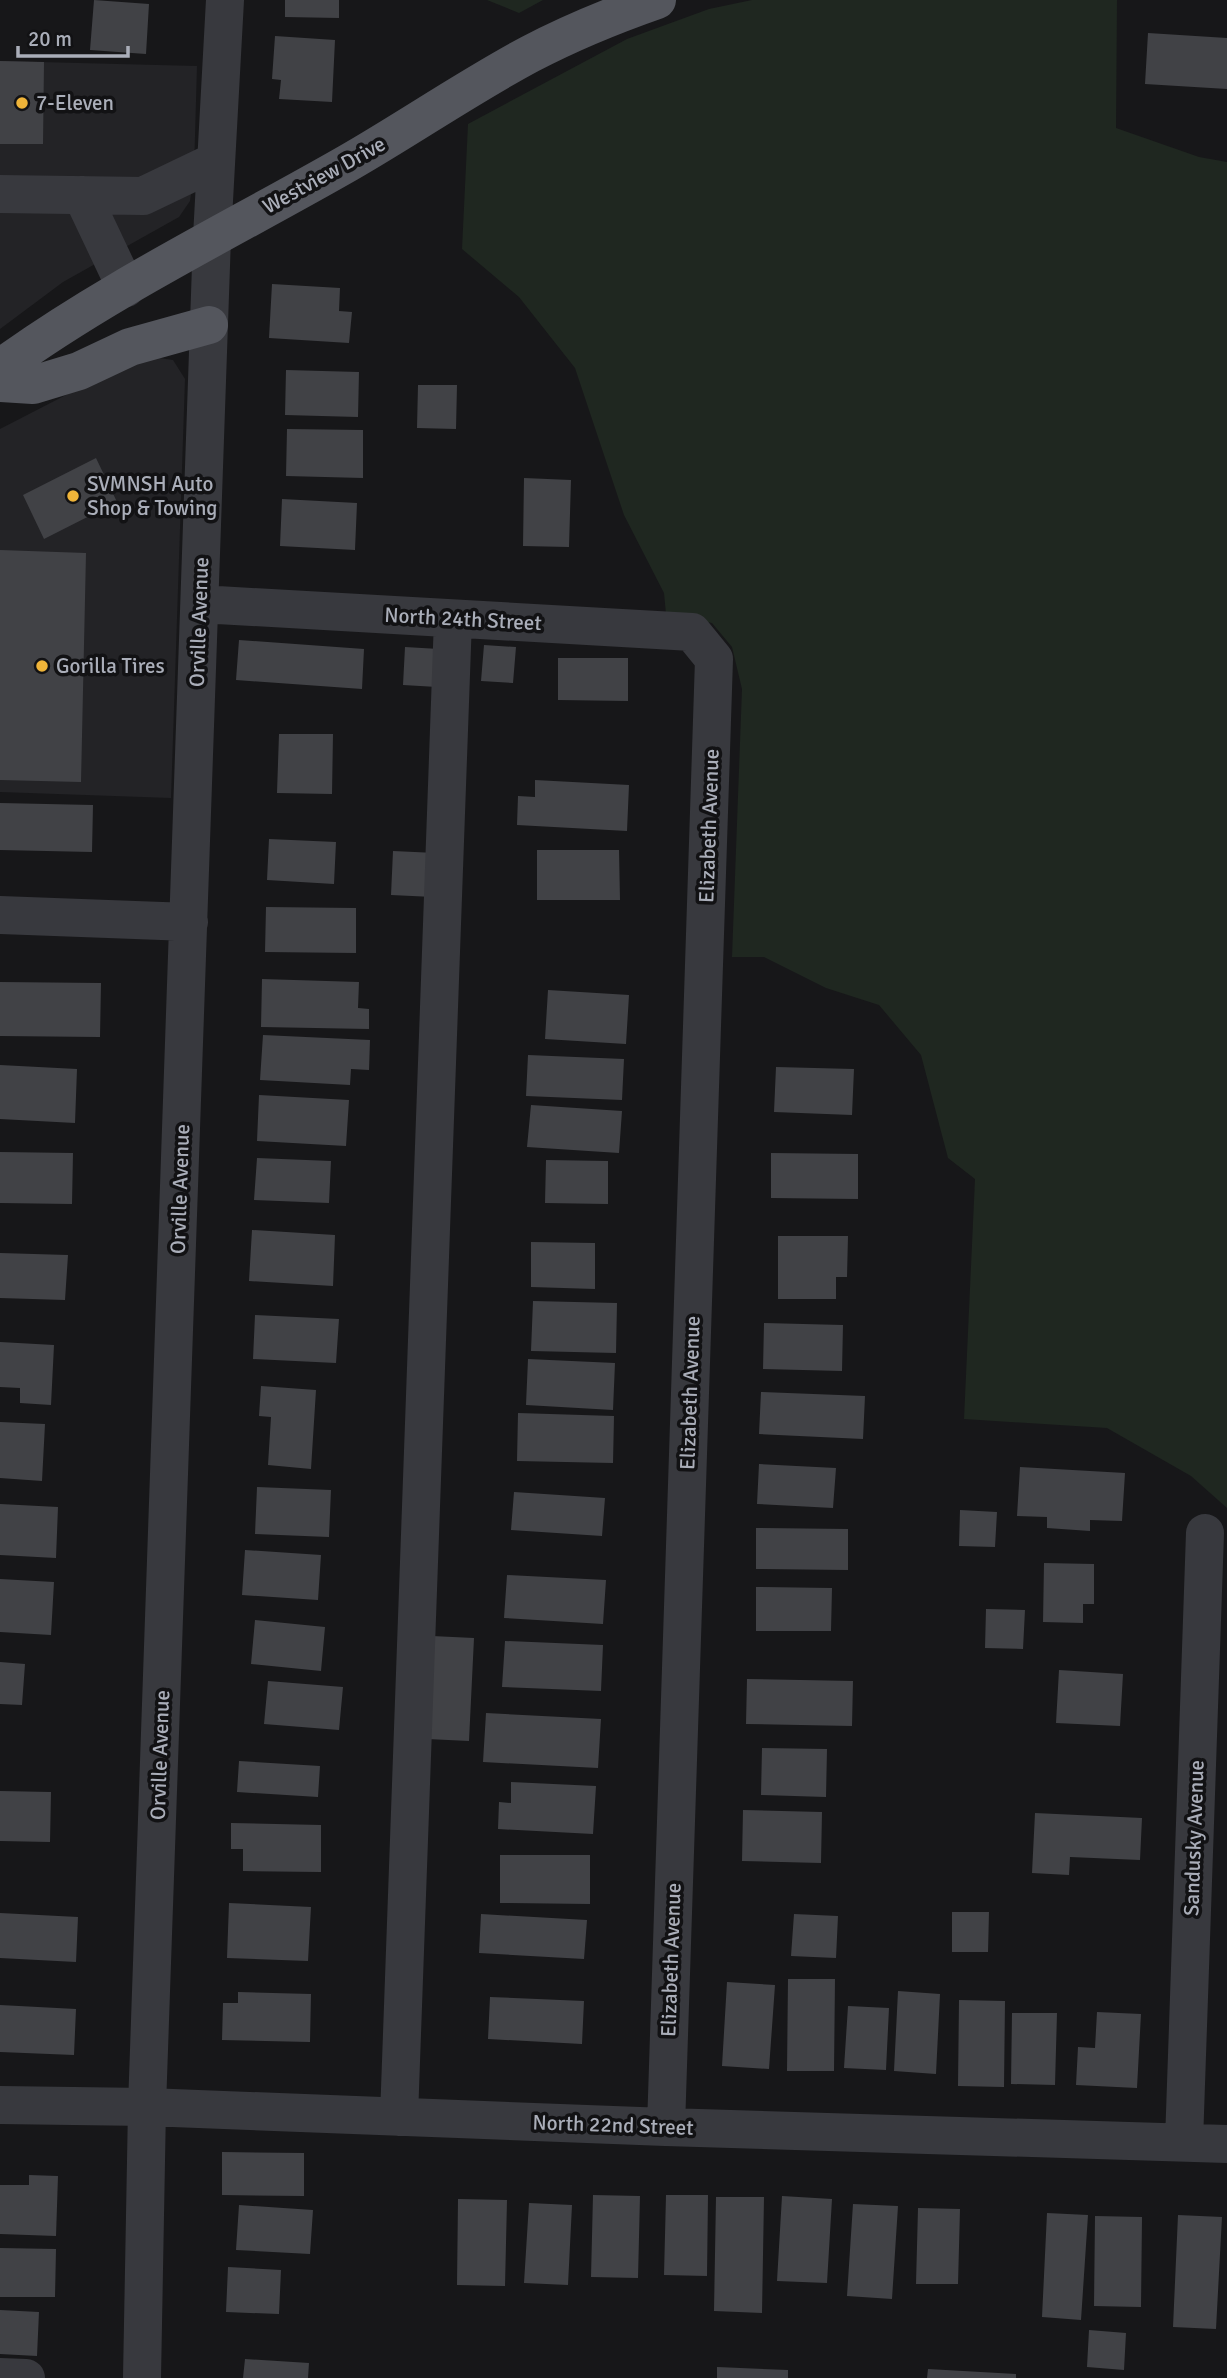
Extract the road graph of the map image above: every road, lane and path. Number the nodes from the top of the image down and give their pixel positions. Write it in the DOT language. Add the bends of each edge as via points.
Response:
graph roads {
  1 [pos="225,0"];
  2 [pos="657,0"];
  3 [pos="216,160"];
  4 [pos="0,194"];
  5 [pos="82,195"];
  6 [pos="212,237"];
  7 [pos="126,288"];
  8 [pos="209,325"];
  9 [pos="0,368"];
  10 [pos="0,383"];
  11 [pos="200,604"];
  12 [pos="453,618"];
  13 [pos="714,659"];
  14 [pos="0,915"];
  15 [pos="189,922"];
  16 [pos="1205,1533"];
  17 [pos="0,2105"];
  18 [pos="148,2107"];
  19 [pos="399,2117"];
  20 [pos="666,2127"];
  21 [pos="1184,2142"];
  22 [pos="1227,2144"];
  23 [pos="0,2377"];
  24 [pos="26,2378"];
  25 [pos="142,2378"];
  1 -- 3 [label="street, Orville Avenue"];
  2 -- 6 [label="main road, Westview Drive" via="531,54"];
  3 -- 5 [label="street" via="143,196"];
  3 -- 6 [label="street, Orville Avenue"];
  4 -- 5 [label="street"];
  5 -- 7 [label="street"];
  6 -- 7 [label="main road, Westview Drive"];
  6 -- 8 [label="street, Orville Avenue"];
  7 -- 9 [label="main road, Westview Drive"];
  8 -- 10 [label="main road" via="130,347 79,371 33,385"];
  8 -- 11 [label="street, Orville Avenue"];
  11 -- 12 [label="street, North 24th Street"];
  11 -- 15 [label="street, Orville Avenue"];
  12 -- 13 [label="street, North 24th Street" via="692,632"];
  12 -- 19 [label="street"];
  13 -- 20 [label="street, Elizabeth Avenue"];
  14 -- 15 [label="street"];
  15 -- 18 [label="street, Orville Avenue"];
  16 -- 21 [label="street, Sandusky Avenue"];
  17 -- 18 [label="street, North 22nd Street"];
  18 -- 19 [label="street, North 22nd Street"];
  18 -- 25 [label="street, Orville Avenue"];
  19 -- 20 [label="street, North 22nd Street"];
  20 -- 21 [label="street, North 22nd Street"];
  21 -- 22 [label="street, North 22nd Street"];
  23 -- 24 [label="street"];
}
